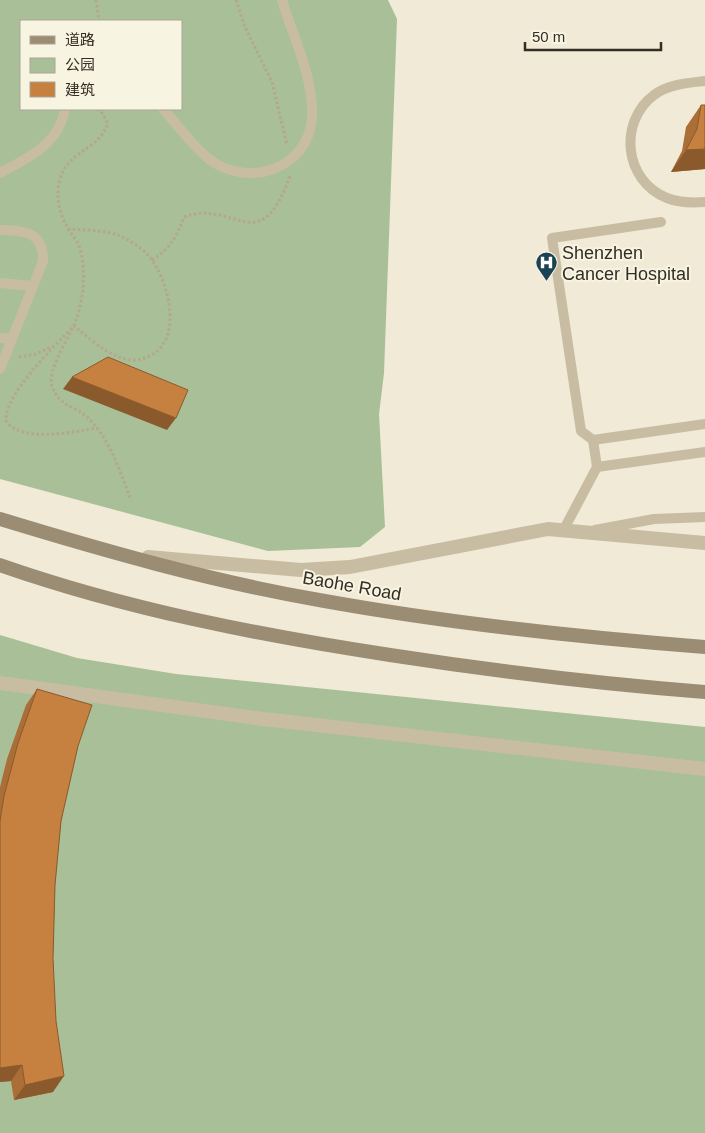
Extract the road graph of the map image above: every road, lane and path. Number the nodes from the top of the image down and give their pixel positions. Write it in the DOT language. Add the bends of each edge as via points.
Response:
graph roads {
  1 [pos="96,0"];
  2 [pos="236,0"];
  3 [pos="282,0"];
  4 [pos="99,20"];
  5 [pos="705,81"];
  6 [pos="65,110"];
  7 [pos="98,110"];
  8 [pos="164,110"];
  9 [pos="290,160"];
  10 [pos="0,173"];
  11 [pos="705,202"];
  12 [pos="661,222"];
  13 [pos="68,229"];
  14 [pos="0,230"];
  15 [pos="152,260"];
  16 [pos="0,283"];
  17 [pos="33,286"];
  18 [pos="74,326"];
  19 [pos="0,338"];
  20 [pos="12,339"];
  21 [pos="56,344"];
  22 [pos="5,357"];
  23 [pos="0,369"];
  24 [pos="705,424"];
  25 [pos="96,428"];
  26 [pos="593,440"];
  27 [pos="705,452"];
  28 [pos="598,467"];
  29 [pos="131,500"];
  30 [pos="705,516"];
  31 [pos="0,519"];
  32 [pos="563,531"];
  33 [pos="584,532"];
  34 [pos="705,543"];
  35 [pos="118,555"];
  36 [pos="0,565"];
  37 [pos="705,647"];
  38 [pos="0,683"];
  39 [pos="705,692"];
  40 [pos="705,769"];
  1 -- 4 [label="path"];
  2 -- 9 [label="path" via="245,27 272,82"];
  3 -- 9 [label="lane" via="304,65 312,117 302,150"];
  5 -- 11 [label="lane" via="678,84 654,94 637,113 630,144 634,165 653,190 682,202"];
  6 -- 10 [label="lane" via="55,133 43,148"];
  7 -- 13 [label="path" via="108,124 103,137 72,157 59,183 58,200"];
  8 -- 9 [label="lane" via="209,159 230,170 264,172"];
  9 -- 15 [label="path" via="290,175 283,194 275,210 267,217 247,221 193,213 184,217 177,235"];
  12 -- 26 [label="lane" via="552,238 581,431"];
  13 -- 15 [label="path" via="117,235 137,246"];
  13 -- 18 [label="path" via="78,244 83,263 82,298"];
  14 -- 17 [label="lane" via="21,231 40,242 43,261"];
  15 -- 18 [label="path" via="167,296 170,321 166,340 157,354 140,360 126,360 113,355"];
  16 -- 17 [label="lane"];
  17 -- 20 [label="lane"];
  18 -- 21 [label="path"];
  18 -- 25 [label="path" via="52,371 50,383 58,399 87,416"];
  19 -- 20 [label="lane"];
  20 -- 22 [label="lane"];
  21 -- 22 [label="path" via="36,354"];
  21 -- 25 [label="path" via="19,389 6,421 10,427 20,431 37,433 68,433"];
  22 -- 23 [label="lane"];
  24 -- 26 [label="lane"];
  25 -- 29 [label="path" via="110,450"];
  26 -- 28 [label="lane"];
  27 -- 28 [label="lane"];
  28 -- 32 [label="lane"];
  30 -- 33 [label="lane" via="654,519"];
  31 -- 35 [label="main road, Baohe Road"];
  32 -- 33 [label="street"];
  32 -- 35 [label="street" via="548,529 350,567 301,570"];
  33 -- 34 [label="street"];
  35 -- 37 [label="main road, Baohe Road" via="318,600 608,640"];
  36 -- 39 [label="main road" via="122,602 230,628 435,662"];
  38 -- 40 [label="street" via="263,719"];
}
